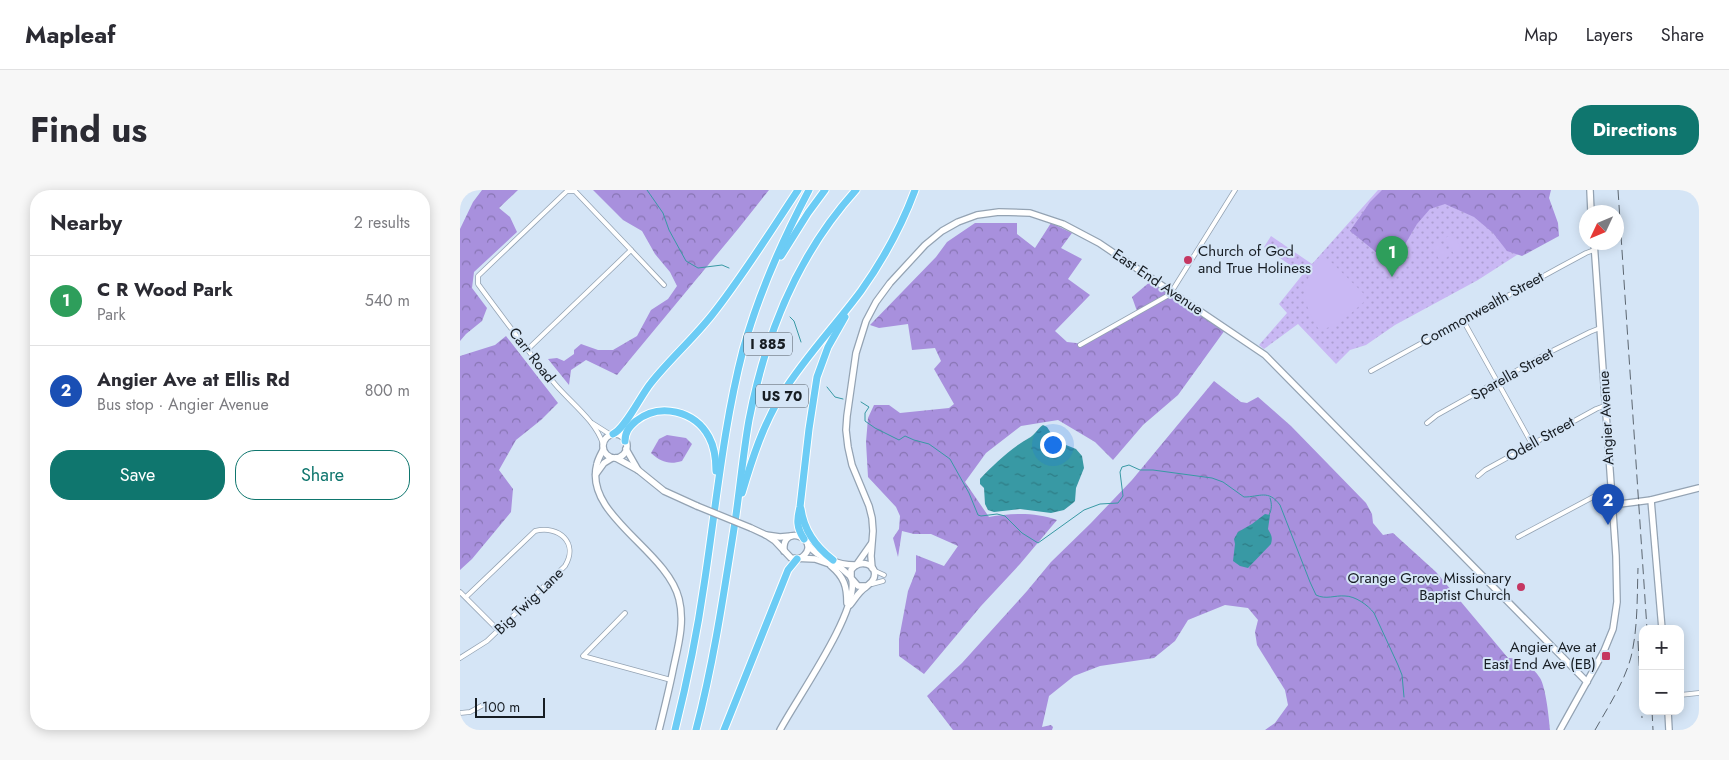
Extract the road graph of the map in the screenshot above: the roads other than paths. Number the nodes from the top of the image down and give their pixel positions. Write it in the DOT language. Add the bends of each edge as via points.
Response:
graph roads {
  1 [pos="798,190"];
  2 [pos="809,190"];
  3 [pos="825,190"];
  4 [pos="856,190"];
  5 [pos="915,190"];
  6 [pos="1235,190"];
  7 [pos="1590,190"];
  8 [pos="1591,205"];
  9 [pos="631,250"];
  10 [pos="1594,250"];
  11 [pos="664,284"];
  12 [pos="764,289"];
  13 [pos="861,290"];
  14 [pos="1172,292"];
  15 [pos="1463,320"];
  16 [pos="1600,328"];
  17 [pos="1080,345"];
  18 [pos="527,350"];
  19 [pos="1371,371"];
  20 [pos="1497,382"];
  21 [pos="1604,406"];
  22 [pos="592,423"];
  23 [pos="1426,423"];
  24 [pos="612,435"];
  25 [pos="625,441"];
  26 [pos="1532,444"];
  27 [pos="603,447"];
  28 [pos="626,449"];
  29 [pos="614,458"];
  30 [pos="638,470"];
  31 [pos="596,474"];
  32 [pos="1478,476"];
  33 [pos="1610,488"];
  34 [pos="1699,488"];
  35 [pos="716,490"];
  36 [pos="1651,500"];
  37 [pos="1612,505"];
  38 [pos="800,506"];
  39 [pos="735,518"];
  40 [pos="766,534"];
  41 [pos="790,536"];
  42 [pos="1518,537"];
  43 [pos="806,541"];
  44 [pos="871,544"];
  45 [pos="784,551"];
  46 [pos="799,559"];
  47 [pos="831,562"];
  48 [pos="856,565"];
  49 [pos="873,569"];
  50 [pos="884,575"];
  51 [pos="851,578"];
  52 [pos="883,581"];
  53 [pos="868,586"];
  54 [pos="460,592"];
  55 [pos="466,598"];
  56 [pos="847,610"];
  57 [pos="626,613"];
  58 [pos="1662,625"];
  59 [pos="498,630"];
  60 [pos="460,658"];
  61 [pos="671,680"];
  62 [pos="1586,682"];
  63 [pos="1699,693"];
  64 [pos="1684,695"];
  65 [pos="485,704"];
  66 [pos="460,713"];
  67 [pos="1668,715"];
  68 [pos="659,730"];
  69 [pos="675,730"];
  70 [pos="696,730"];
  71 [pos="724,730"];
  72 [pos="780,730"];
  73 [pos="1560,730"];
  74 [pos="1669,730"];
  1 -- 24 [label="highway" via="717,308 659,373 621,429"];
  2 -- 12 [label="highway" via="783,241"];
  3 -- 12 [label="highway, I 885" via="796,232"];
  4 -- 39 [label="highway, I 885" via="827,226 805,261 770,337 749,419"];
  5 -- 13 [label="highway, US 70" via="894,235"];
  6 -- 14 [label="street"];
  7 -- 8 [label="street"];
  9 -- 11 [label="street"];
  9 -- 18 [label="street"];
  9 -- 18 [label="street, Carr Road" via="575,191 567,191 478,276 478,284"];
  10 -- 15 [label="street, Commonwealth Street"];
  10 -- 16 [label="street, Angier Avenue"];
  12 -- 35 [label="highway, I 885" via="738,373"];
  13 -- 38 [label="highway" via="828,347 818,372"];
  13 -- 39 [label="highway, US 70" via="776,405 753,457"];
  14 -- 17 [label="street"];
  14 -- 44 [label="street, East End Avenue" via="1089,237 1030,213 977,215 932,238 876,302 856,353 847,438 852,465 871,512"];
  14 -- 62 [label="street, East End Avenue" via="1265,355"];
  15 -- 19 [label="street, Commonwealth Street"];
  15 -- 20 [label="street"];
  16 -- 20 [label="street, Sparella Street"];
  16 -- 21 [label="street, Angier Avenue"];
  18 -- 22 [label="street, Carr Road"];
  20 -- 23 [label="street, Sparella Street"];
  20 -- 26 [label="street"];
  21 -- 26 [label="street, Odell Street"];
  21 -- 33 [label="street, Angier Avenue"];
  22 -- 24 [label="street, Carr Road"];
  22 -- 27 [label="street, Carr Road"];
  24 -- 25 [label="street" via="621,436"];
  24 -- 27 [label="street" via="606,438"];
  25 -- 28 [label="street"];
  25 -- 35 [label="highway" via="630,426 646,415 665,411 689,417 703,428 713,445"];
  26 -- 32 [label="street, Odell Street"];
  27 -- 29 [label="street" via="606,455"];
  27 -- 31 [label="street"];
  28 -- 29 [label="street" via="622,456"];
  28 -- 30 [label="street"];
  29 -- 30 [label="street"];
  29 -- 31 [label="street" via="604,463"];
  30 -- 40 [label="street, bridge" via="664,491"];
  31 -- 61 [label="street" via="596,488 602,501 661,566 677,593 682,626"];
  33 -- 37 [label="street, Angier Avenue"];
  33 -- 42 [label="street"];
  34 -- 36 [label="street"];
  35 -- 69 [label="highway, I 885" via="697,627"];
  36 -- 37 [label="street"];
  36 -- 58 [label="street"];
  37 -- 62 [label="street, Angier Avenue" via="1616,614 1610,638"];
  38 -- 43 [label="highway" via="797,524"];
  38 -- 47 [label="highway" via="805,526"];
  39 -- 70 [label="highway, I 885" via="718,631"];
  40 -- 41 [label="street"];
  40 -- 45 [label="street"];
  41 -- 43 [label="street" via="799,536"];
  41 -- 45 [label="street"];
  43 -- 46 [label="street" via="807,552"];
  43 -- 47 [label="street" via="816,553"];
  44 -- 48 [label="street"];
  44 -- 49 [label="street, East End Avenue"];
  45 -- 46 [label="street" via="789,557"];
  46 -- 47 [label="street"];
  46 -- 71 [label="highway" via="788,570"];
  47 -- 48 [label="street"];
  47 -- 51 [label="street"];
  47 -- 56 [label="street" via="846,584"];
  48 -- 49 [label="street" via="865,563"];
  48 -- 51 [label="street" via="851,570"];
  49 -- 50 [label="street"];
  49 -- 53 [label="street" via="874,578"];
  51 -- 53 [label="street" via="858,586"];
  51 -- 56 [label="street" via="852,592"];
  52 -- 53 [label="street"];
  53 -- 56 [label="street"];
  54 -- 55 [label="street"];
  55 -- 59 [label="street"];
  55 -- 59 [label="street, Big Twig Lane" via="535,531 545,528 561,534 567,541 570,558"];
  56 -- 72 [label="street"];
  57 -- 61 [label="street" via="583,656"];
  59 -- 60 [label="street, Big Twig Lane"];
  61 -- 68 [label="street"];
  62 -- 73 [label="street, Angier Avenue"];
  63 -- 64 [label="street"];
  65 -- 66 [label="street"];
  67 -- 74 [label="street"];
}
